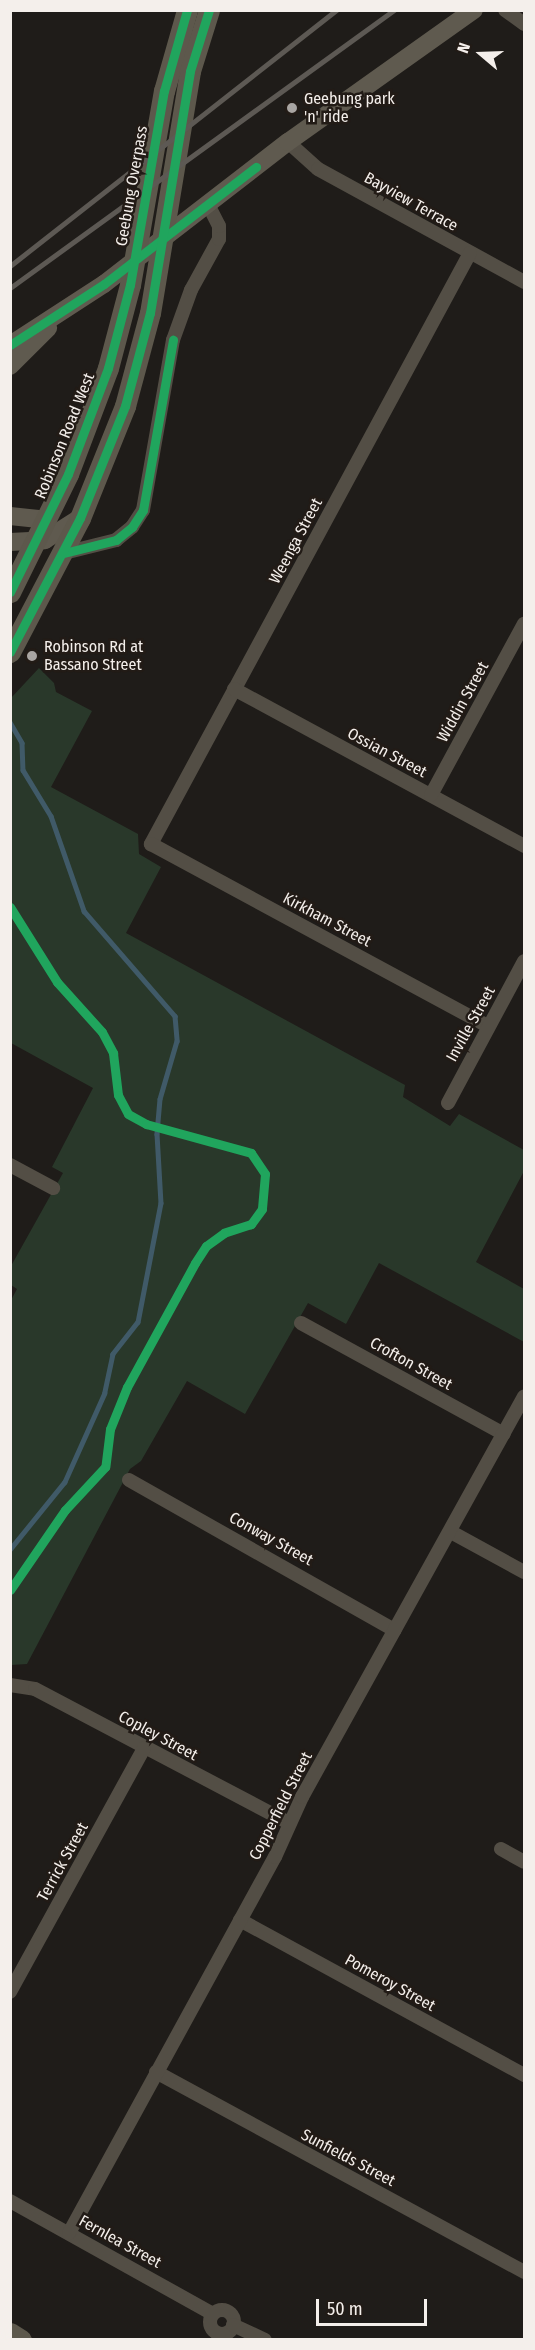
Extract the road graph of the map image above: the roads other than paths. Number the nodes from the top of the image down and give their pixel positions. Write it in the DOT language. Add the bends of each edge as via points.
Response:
graph roads {
  1 [pos="187,10"];
  2 [pos="208,10"];
  3 [pos="474,10"];
  4 [pos="505,10"];
  5 [pos="525,24"];
  6 [pos="288,142"];
  7 [pos="209,206"];
  8 [pos="470,253"];
  9 [pos="525,282"];
  10 [pos="130,285"];
  11 [pos="63,312"];
  12 [pos="10,345"];
  13 [pos="10,366"];
  14 [pos="10,516"];
  15 [pos="80,518"];
  16 [pos="46,520"];
  17 [pos="10,542"];
  18 [pos="35,543"];
  19 [pos="64,553"];
  20 [pos="10,592"];
  21 [pos="525,624"];
  22 [pos="10,652"];
  23 [pos="234,689"];
  24 [pos="431,795"];
  25 [pos="151,844"];
  26 [pos="525,846"];
  27 [pos="525,961"];
  28 [pos="488,1026"];
  29 [pos="447,1103"];
  30 [pos="10,1165"];
  31 [pos="53,1188"];
  32 [pos="301,1323"];
  33 [pos="525,1396"];
  34 [pos="504,1434"];
  35 [pos="129,1480"];
  36 [pos="450,1532"];
  37 [pos="525,1572"];
  38 [pos="394,1630"];
  39 [pos="10,1685"];
  40 [pos="144,1748"];
  41 [pos="289,1823"];
  42 [pos="501,1849"];
  43 [pos="525,1862"];
  44 [pos="240,1920"];
  45 [pos="10,1992"];
  46 [pos="156,2072"];
  47 [pos="525,2075"];
  48 [pos="10,2201"];
  49 [pos="69,2233"];
  50 [pos="525,2272"];
  51 [pos="213,2314"];
  52 [pos="233,2325"];
  53 [pos="10,2333"];
  54 [pos="214,2336"];
  55 [pos="21,2340"];
  56 [pos="265,2340"];
  1 -- 10 [label="main road, Geebung Overpass" via="164,91"];
  2 -- 15 [label="main road" via="190,71 160,264 125,406"];
  3 -- 6 [label="main road"];
  4 -- 5 [label="street"];
  6 -- 7 [label="main road"];
  6 -- 8 [label="street, Bayview Terrace" via="318,169"];
  7 -- 11 [label="main road"];
  7 -- 19 [label="street" via="219,226 219,239 191,290 170,352 143,510 132,527 116,540"];
  8 -- 9 [label="street, Bayview Terrace"];
  8 -- 23 [label="street, Weenga Street"];
  10 -- 16 [label="main road, Robinson Road West" via="93,411"];
  11 -- 12 [label="main road"];
  11 -- 13 [label="main road"];
  14 -- 16 [label="main road"];
  15 -- 18 [label="main road"];
  15 -- 19 [label="main road"];
  16 -- 18 [label="main road, Robinson Road West"];
  17 -- 18 [label="main road"];
  18 -- 20 [label="main road, Robinson Road West"];
  19 -- 22 [label="main road"];
  21 -- 24 [label="street, Widdin Street"];
  23 -- 24 [label="street, Ossian Street"];
  23 -- 25 [label="street, Weenga Street"];
  24 -- 26 [label="street, Ossian Street"];
  25 -- 28 [label="street, Kirkham Street"];
  27 -- 28 [label="street, Inville Street"];
  28 -- 29 [label="street, Inville Street"];
  30 -- 31 [label="street"];
  32 -- 34 [label="street, Crofton Street"];
  33 -- 34 [label="street, Copperfield Street"];
  34 -- 36 [label="street, Copperfield Street"];
  35 -- 38 [label="street, Conway Street"];
  36 -- 37 [label="street"];
  36 -- 38 [label="street, Copperfield Street"];
  38 -- 41 [label="street, Copperfield Street"];
  39 -- 40 [label="street, Copley Street" via="35,1689"];
  40 -- 41 [label="street, Copley Street"];
  40 -- 45 [label="street, Terrick Street"];
  41 -- 44 [label="street, Copperfield Street"];
  42 -- 43 [label="street"];
  44 -- 46 [label="street, Copperfield Street"];
  44 -- 47 [label="street, Pomeroy Street"];
  46 -- 49 [label="street, Copperfield Street"];
  46 -- 50 [label="street, Sunfields Street"];
  48 -- 49 [label="street, Fernlea Street"];
  49 -- 51 [label="street, Fernlea Street"];
  51 -- 52 [label="street" via="227,2311"];
  51 -- 54 [label="street" via="210,2324"];
  52 -- 54 [label="street" via="227,2333"];
  52 -- 56 [label="street"];
  53 -- 55 [label="main road"];
}
